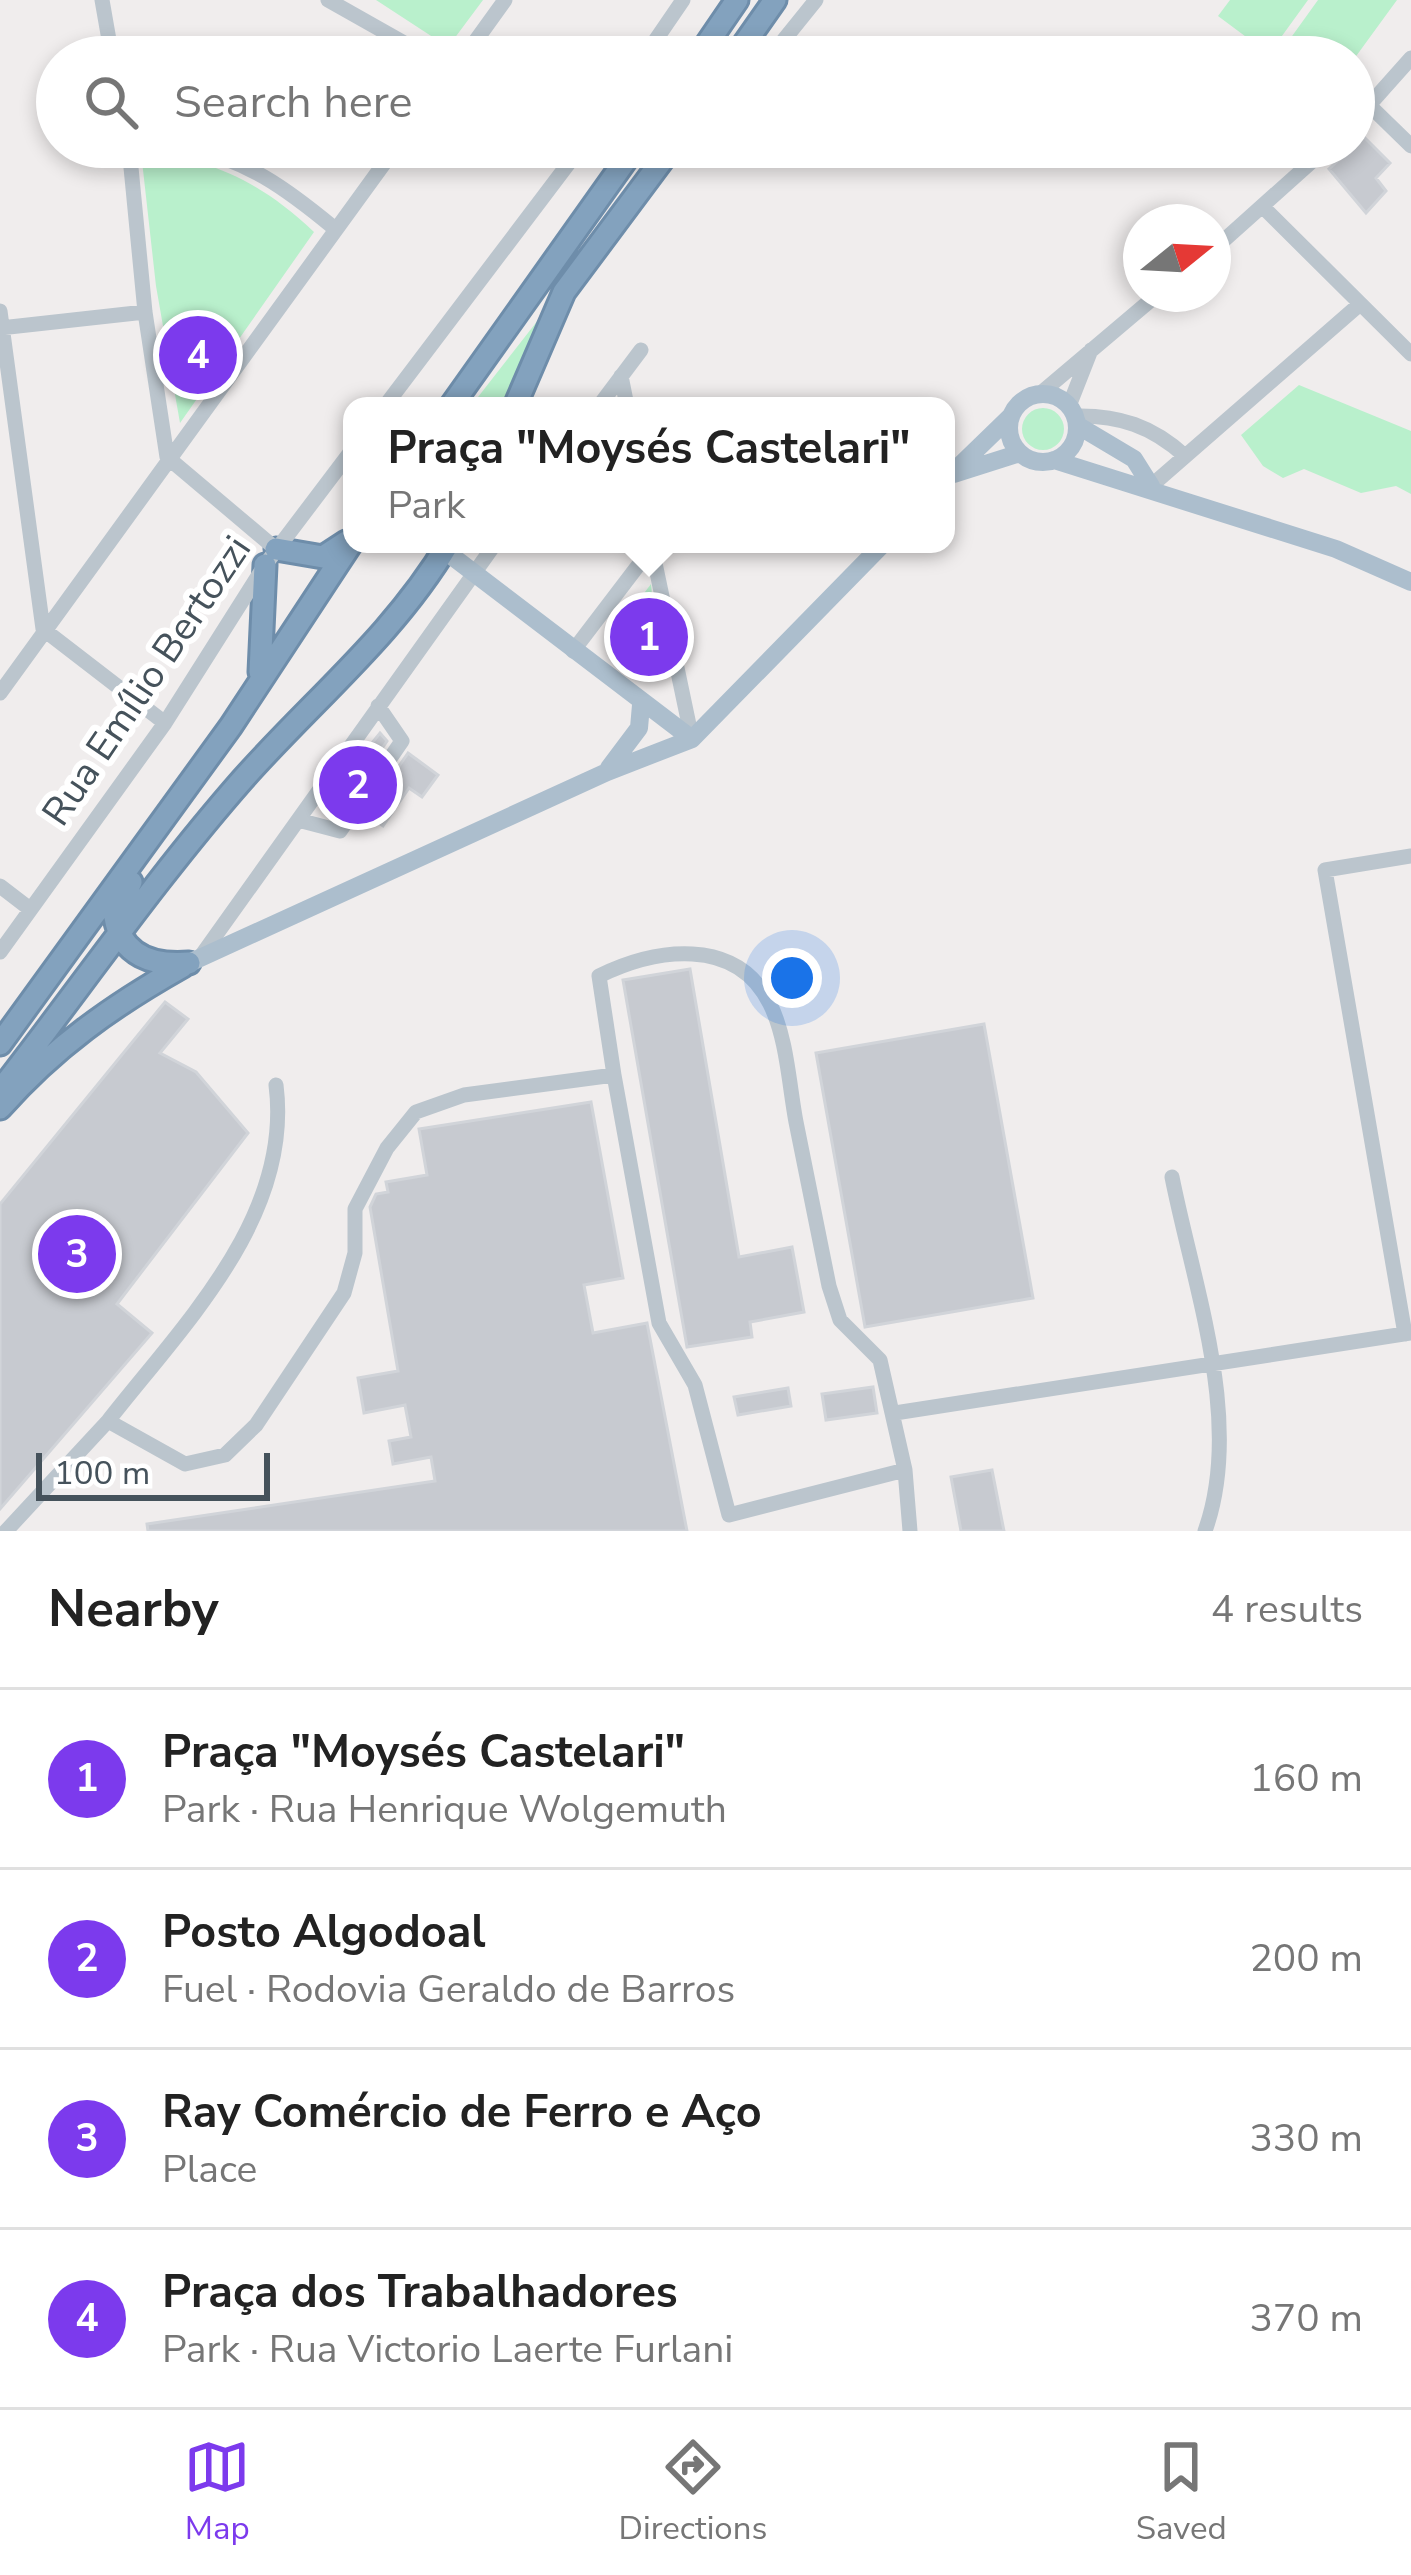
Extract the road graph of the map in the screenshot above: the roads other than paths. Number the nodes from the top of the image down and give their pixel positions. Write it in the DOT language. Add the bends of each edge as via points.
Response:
graph roads {
  1 [pos="102,0"];
  2 [pos="328,0"];
  3 [pos="505,0"];
  4 [pos="683,0"];
  5 [pos="737,0"];
  6 [pos="775,0"];
  7 [pos="816,0"];
  8 [pos="108,36"];
  9 [pos="392,36"];
  10 [pos="479,36"];
  11 [pos="658,36"];
  12 [pos="712,36"];
  13 [pos="750,36"];
  14 [pos="787,36"];
  15 [pos="1411,58"];
  16 [pos="1375,100"];
  17 [pos="1375,111"];
  18 [pos="1411,146"];
  19 [pos="131,168"];
  20 [pos="251,168"];
  21 [pos="380,168"];
  22 [pos="565,168"];
  23 [pos="620,168"];
  24 [pos="658,168"];
  25 [pos="1307,168"];
  26 [pos="1265,209"];
  27 [pos="334,228"];
  28 [pos="1231,236"];
  29 [pos="1360,304"];
  30 [pos="145,312"];
  31 [pos="1136,312"];
  32 [pos="1,322"];
  33 [pos="1092,347"];
  34 [pos="640,350"];
  35 [pos="1411,354"];
  36 [pos="621,376"];
  37 [pos="1040,393"];
  38 [pos="393,397"];
  39 [pos="457,397"];
  40 [pos="519,397"];
  41 [pos="605,397"];
  42 [pos="625,397"];
  43 [pos="1011,416"];
  44 [pos="1074,416"];
  45 [pos="1020,453"];
  46 [pos="1185,456"];
  47 [pos="167,457"];
  48 [pos="1054,460"];
  49 [pos="343,462"];
  50 [pos="955,470"];
  51 [pos="955,475"];
  52 [pos="1151,486"];
  53 [pos="343,546"];
  54 [pos="344,553"];
  55 [pos="438,553"];
  56 [pos="451,553"];
  57 [pos="488,553"];
  58 [pos="647,553"];
  59 [pos="655,553"];
  60 [pos="874,553"];
  61 [pos="270,557"];
  62 [pos="474,572"];
  63 [pos="1411,581"];
  64 [pos="43,629"];
  65 [pos="573,651"];
  66 [pos="259,677"];
  67 [pos="0,693"];
  68 [pos="641,705"];
  69 [pos="378,706"];
  70 [pos="165,723"];
  71 [pos="231,726"];
  72 [pos="692,739"];
  73 [pos="607,772"];
  74 [pos="298,820"];
  75 [pos="1411,856"];
  76 [pos="0,886"];
  77 [pos="30,909"];
  78 [pos="120,935"];
  79 [pos="0,952"];
  80 [pos="194,960"];
  81 [pos="0,1044"];
  82 [pos="614,1075"];
  83 [pos="276,1085"];
  84 [pos="0,1091"];
  85 [pos="0,1108"];
  86 [pos="1172,1177"];
  87 [pos="1408,1333"];
  88 [pos="1210,1366"];
  89 [pos="896,1413"];
  90 [pos="109,1421"];
  91 [pos="905,1470"];
  92 [pos="730,1523"];
  93 [pos="6,1531"];
  94 [pos="910,1531"];
  95 [pos="1205,1531"];
  1 -- 8 [label="street"];
  2 -- 9 [label="street"];
  3 -- 10 [label="street"];
  4 -- 11 [label="street"];
  5 -- 12 [label="highway"];
  6 -- 13 [label="highway"];
  7 -- 14 [label="street"];
  15 -- 16 [label="street"];
  17 -- 18 [label="street"];
  19 -- 30 [label="street"];
  20 -- 27 [label="street"];
  21 -- 27 [label="street"];
  22 -- 38 [label="street"];
  23 -- 39 [label="highway"];
  24 -- 40 [label="highway" via="564,292"];
  25 -- 26 [label="street"];
  26 -- 28 [label="street"];
  26 -- 29 [label="street"];
  27 -- 47 [label="street"];
  29 -- 35 [label="street"];
  29 -- 46 [label="street"];
  30 -- 32 [label="street"];
  30 -- 47 [label="street"];
  31 -- 33 [label="street"];
  32 -- 64 [label="street"];
  33 -- 37 [label="street"];
  33 -- 44 [label="street"];
  34 -- 36 [label="street"];
  36 -- 41 [label="street"];
  36 -- 42 [label="street"];
  37 -- 43 [label="main road"];
  37 -- 44 [label="main road"];
  43 -- 45 [label="main road"];
  43 -- 50 [label="main road"];
  44 -- 46 [label="street" via="1134,423"];
  44 -- 48 [label="main road" via="1073,444"];
  44 -- 52 [label="main road" via="1134,459"];
  45 -- 48 [label="main road"];
  45 -- 51 [label="main road"];
  46 -- 52 [label="street"];
  47 -- 61 [label="street"];
  47 -- 64 [label="street"];
  48 -- 52 [label="main road"];
  49 -- 61 [label="street, Rua Emílio Bertozzi"];
  52 -- 63 [label="main road"];
  53 -- 61 [label="highway" via="323,557"];
  54 -- 66 [label="highway"];
  55 -- 78 [label="highway" via="345,676 244,778"];
  56 -- 62 [label="main road"];
  57 -- 62 [label="street"];
  58 -- 65 [label="street"];
  59 -- 72 [label="street"];
  60 -- 72 [label="main road"];
  61 -- 66 [label="highway"];
  61 -- 70 [label="street, Rua Emílio Bertozzi"];
  62 -- 65 [label="main road"];
  62 -- 69 [label="street"];
  64 -- 67 [label="street"];
  64 -- 70 [label="street"];
  65 -- 68 [label="main road"];
  66 -- 71 [label="highway"];
  68 -- 72 [label="main road"];
  68 -- 73 [label="main road" via="639,728"];
  69 -- 74 [label="street"];
  69 -- 74 [label="street" via="402,741 340,831"];
  70 -- 77 [label="street, Rua Emílio Bertozzi"];
  71 -- 78 [label="highway" via="120,900"];
  71 -- 81 [label="highway"];
  72 -- 73 [label="main road"];
  73 -- 80 [label="main road"];
  74 -- 80 [label="street"];
  75 -- 87 [label="street" via="1325,870"];
  76 -- 77 [label="street"];
  77 -- 79 [label="street, Rua Emílio Bertozzi"];
  78 -- 80 [label="highway" via="157,964"];
  78 -- 84 [label="highway"];
  80 -- 85 [label="highway" via="48,1054"];
  82 -- 89 [label="street" via="598,976 659,953 693,952 719,958 760,989 778,1033 829,1286 840,1320 880,1360"];
  82 -- 90 [label="street" via="464,1095 416,1112 355,1209 344,1293 256,1425 225,1455 185,1464"];
  82 -- 92 [label="street" via="659,1323 694,1385"];
  83 -- 90 [label="street" via="280,1118 236,1256"];
  86 -- 88 [label="street"];
  87 -- 88 [label="street"];
  88 -- 89 [label="street"];
  88 -- 95 [label="street" via="1220,1478"];
  89 -- 91 [label="street"];
  90 -- 93 [label="street"];
  91 -- 92 [label="street"];
  91 -- 94 [label="street"];
}
